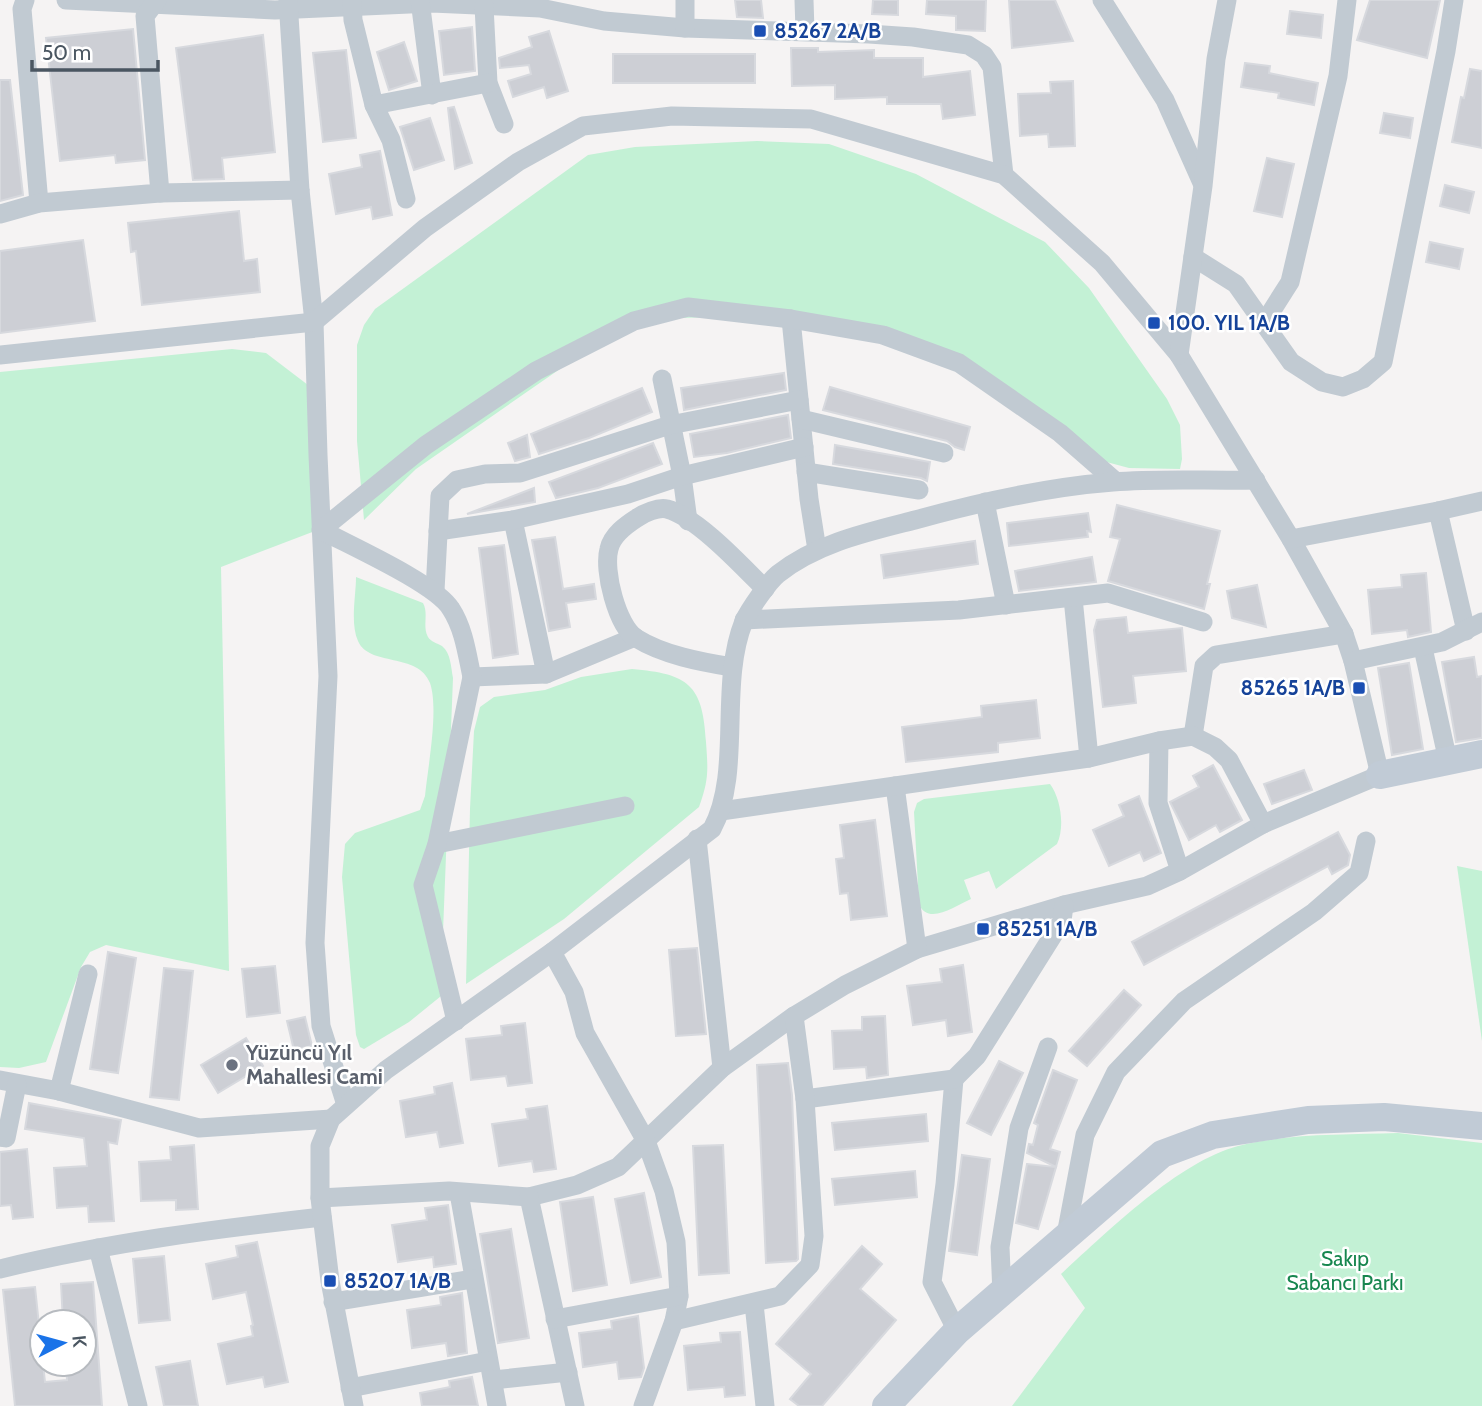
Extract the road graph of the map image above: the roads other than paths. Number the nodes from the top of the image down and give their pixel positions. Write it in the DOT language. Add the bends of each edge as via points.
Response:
graph roads {
  1 [pos="25,0"];
  2 [pos="66,0"];
  3 [pos="685,0"];
  4 [pos="804,0"];
  5 [pos="1102,0"];
  6 [pos="1227,0"];
  7 [pos="1347,0"];
  8 [pos="1454,0"];
  9 [pos="420,2"];
  10 [pos="155,3"];
  11 [pos="352,4"];
  12 [pos="288,5"];
  13 [pos="484,6"];
  14 [pos="592,9"];
  15 [pos="685,28"];
  16 [pos="805,31"];
  17 [pos="488,83"];
  18 [pos="432,95"];
  19 [pos="374,105"];
  20 [pos="504,124"];
  21 [pos="1004,175"];
  22 [pos="1203,186"];
  23 [pos="300,190"];
  24 [pos="160,192"];
  25 [pos="406,199"];
  26 [pos="39,202"];
  27 [pos="0,214"];
  28 [pos="1194,257"];
  29 [pos="791,319"];
  30 [pos="314,322"];
  31 [pos="1264,323"];
  32 [pos="0,355"];
  33 [pos="1180,355"];
  34 [pos="662,379"];
  35 [pos="800,409"];
  36 [pos="670,425"];
  37 [pos="804,447"];
  38 [pos="944,453"];
  39 [pos="806,472"];
  40 [pos="682,476"];
  41 [pos="1256,480"];
  42 [pos="1115,481"];
  43 [pos="919,490"];
  44 [pos="1482,501"];
  45 [pos="985,502"];
  46 [pos="1438,511"];
  47 [pos="513,520"];
  48 [pos="688,521"];
  49 [pos="321,530"];
  50 [pos="438,531"];
  51 [pos="1291,539"];
  52 [pos="817,550"];
  53 [pos="765,589"];
  54 [pos="435,591"];
  55 [pos="1073,598"];
  56 [pos="1006,605"];
  57 [pos="744,620"];
  58 [pos="1203,622"];
  59 [pos="1474,626"];
  60 [pos="1344,634"];
  61 [pos="635,637"];
  62 [pos="1423,648"];
  63 [pos="1353,661"];
  64 [pos="732,667"];
  65 [pos="546,674"];
  66 [pos="472,677"];
  67 [pos="1193,736"];
  68 [pos="1159,741"];
  69 [pos="1482,754"];
  70 [pos="1089,758"];
  71 [pos="1448,761"];
  72 [pos="1380,775"];
  73 [pos="895,786"];
  74 [pos="625,806"];
  75 [pos="721,811"];
  76 [pos="1264,824"];
  77 [pos="697,839"];
  78 [pos="1366,841"];
  79 [pos="437,844"];
  80 [pos="1180,871"];
  81 [pos="1064,905"];
  82 [pos="917,949"];
  83 [pos="552,952"];
  84 [pos="88,974"];
  85 [pos="794,1016"];
  86 [pos="456,1021"];
  87 [pos="1048,1046"];
  88 [pos="722,1068"];
  89 [pos="954,1079"];
  90 [pos="9,1082"];
  91 [pos="59,1091"];
  92 [pos="805,1099"];
  93 [pos="346,1105"];
  94 [pos="331,1119"];
  95 [pos="1482,1126"];
  96 [pos="0,1138"];
  97 [pos="646,1141"];
  98 [pos="459,1193"];
  99 [pos="529,1197"];
  100 [pos="321,1207"];
  101 [pos="1066,1235"];
  102 [pos="98,1248"];
  103 [pos="0,1269"];
  104 [pos="473,1279"];
  105 [pos="1002,1294"];
  106 [pos="679,1296"];
  107 [pos="333,1302"];
  108 [pos="754,1304"];
  109 [pos="555,1320"];
  110 [pos="674,1321"];
  111 [pos="957,1332"];
  112 [pos="490,1371"];
  113 [pos="568,1372"];
  114 [pos="352,1397"];
  115 [pos="138,1406"];
  116 [pos="497,1406"];
  117 [pos="575,1406"];
  118 [pos="643,1406"];
  119 [pos="765,1406"];
  120 [pos="886,1406"];
  1 -- 26 [label="street" via="22,9"];
  2 -- 10 [label="street"];
  3 -- 15 [label="street"];
  4 -- 16 [label="street"];
  5 -- 22 [label="street" via="1165,100"];
  6 -- 22 [label="street"];
  7 -- 31 [label="street" via="1338,76 1290,282"];
  8 -- 31 [label="street" via="1383,362 1363,379 1343,387 1322,382 1291,362"];
  9 -- 11 [label="street"];
  9 -- 13 [label="street"];
  9 -- 18 [label="street"];
  10 -- 12 [label="street"];
  10 -- 24 [label="street" via="145,16"];
  11 -- 12 [label="street"];
  11 -- 19 [label="street"];
  12 -- 23 [label="street"];
  13 -- 14 [label="street"];
  13 -- 17 [label="street"];
  14 -- 15 [label="street"];
  15 -- 16 [label="street"];
  16 -- 21 [label="street" via="913,37 968,45 984,55 992,67"];
  17 -- 18 [label="street"];
  17 -- 20 [label="street"];
  18 -- 19 [label="street"];
  19 -- 25 [label="street" via="391,140"];
  21 -- 30 [label="street" via="811,119 672,116 583,126 518,162 425,228"];
  21 -- 33 [label="street" via="1102,263"];
  22 -- 28 [label="street"];
  23 -- 24 [label="street"];
  23 -- 30 [label="street"];
  24 -- 26 [label="street"];
  26 -- 27 [label="street"];
  28 -- 31 [label="street" via="1236,284"];
  28 -- 33 [label="street"];
  29 -- 35 [label="street"];
  29 -- 42 [label="street" via="883,335 959,363 1060,433"];
  29 -- 49 [label="street" via="688,307 634,321 536,371 426,445"];
  30 -- 32 [label="street"];
  30 -- 49 [label="street"];
  33 -- 41 [label="street"];
  34 -- 36 [label="street"];
  35 -- 36 [label="street"];
  35 -- 37 [label="street"];
  35 -- 38 [label="street"];
  36 -- 40 [label="street"];
  36 -- 50 [label="street" via="520,473 457,480 440,496"];
  37 -- 39 [label="street"];
  37 -- 40 [label="street"];
  39 -- 43 [label="street"];
  39 -- 52 [label="street"];
  40 -- 47 [label="street" via="628,494"];
  40 -- 48 [label="street"];
  41 -- 42 [label="street"];
  41 -- 51 [label="street"];
  42 -- 45 [label="street" via="1048,488"];
  44 -- 46 [label="street"];
  45 -- 52 [label="street"];
  45 -- 56 [label="street"];
  46 -- 51 [label="street"];
  46 -- 59 [label="street"];
  47 -- 50 [label="street"];
  47 -- 65 [label="street"];
  48 -- 53 [label="street"];
  48 -- 61 [label="street" via="665,509 645,513 622,527 609,548 608,575 617,607"];
  49 -- 54 [label="street"];
  49 -- 93 [label="street" via="328,676 315,943 321,1026"];
  50 -- 54 [label="street"];
  51 -- 60 [label="street"];
  52 -- 53 [label="street" via="776,575"];
  53 -- 57 [label="street"];
  54 -- 66 [label="street" via="461,629"];
  55 -- 56 [label="street"];
  55 -- 58 [label="street" via="1108,593"];
  55 -- 70 [label="street"];
  56 -- 57 [label="street"];
  57 -- 64 [label="street"];
  59 -- 62 [label="street"];
  60 -- 63 [label="street"];
  60 -- 67 [label="street" via="1216,655 1204,666"];
  61 -- 64 [label="street" via="688,660"];
  61 -- 65 [label="street"];
  62 -- 63 [label="street"];
  62 -- 71 [label="street"];
  63 -- 72 [label="street"];
  64 -- 75 [label="street"];
  65 -- 66 [label="street"];
  66 -- 79 [label="street"];
  67 -- 68 [label="street"];
  67 -- 76 [label="street" via="1229,760"];
  68 -- 70 [label="street"];
  68 -- 80 [label="street" via="1158,803"];
  69 -- 71 [label="street"];
  70 -- 73 [label="street"];
  71 -- 72 [label="street"];
  72 -- 76 [label="street"];
  73 -- 75 [label="street"];
  73 -- 82 [label="street"];
  74 -- 79 [label="street"];
  75 -- 77 [label="street" via="712,829"];
  76 -- 80 [label="street"];
  77 -- 83 [label="street"];
  77 -- 88 [label="street"];
  78 -- 101 [label="street" via="1359,873 1314,912 1184,1001 1116,1072 1085,1135"];
  79 -- 86 [label="street" via="423,885"];
  80 -- 81 [label="street" via="1147,886"];
  81 -- 82 [label="street"];
  81 -- 89 [label="street" via="1062,921 977,1056"];
  82 -- 85 [label="street"];
  83 -- 86 [label="street"];
  83 -- 97 [label="street" via="574,992 585,1033"];
  84 -- 91 [label="street"];
  85 -- 88 [label="street"];
  85 -- 92 [label="street"];
  86 -- 93 [label="street" via="386,1070"];
  87 -- 105 [label="street" via="1019,1128 1000,1247"];
  88 -- 97 [label="street"];
  89 -- 92 [label="street"];
  89 -- 111 [label="street" via="932,1282"];
  90 -- 91 [label="street"];
  90 -- 96 [label="street" via="6,1138"];
  91 -- 94 [label="street" via="199,1128"];
  92 -- 108 [label="street" via="814,1236 810,1265 780,1296"];
  93 -- 94 [label="street"];
  94 -- 100 [label="street" via="320,1146"];
  95 -- 101 [label="street" via="1384,1117 1308,1120 1213,1135 1162,1154"];
  97 -- 99 [label="street" via="618,1167 578,1185"];
  97 -- 106 [label="street" via="676,1242"];
  98 -- 99 [label="street"];
  98 -- 100 [label="street"];
  98 -- 104 [label="street"];
  99 -- 109 [label="street"];
  100 -- 102 [label="street"];
  100 -- 107 [label="street"];
  101 -- 105 [label="street"];
  102 -- 103 [label="street"];
  102 -- 115 [label="street"];
  104 -- 107 [label="street"];
  104 -- 112 [label="street"];
  105 -- 111 [label="street"];
  106 -- 109 [label="street"];
  106 -- 110 [label="street"];
  107 -- 114 [label="street"];
  108 -- 110 [label="street"];
  108 -- 119 [label="street"];
  109 -- 113 [label="street"];
  110 -- 118 [label="street"];
  111 -- 120 [label="street"];
  112 -- 113 [label="street"];
  112 -- 114 [label="street"];
  112 -- 116 [label="street"];
  113 -- 117 [label="street"];
}
